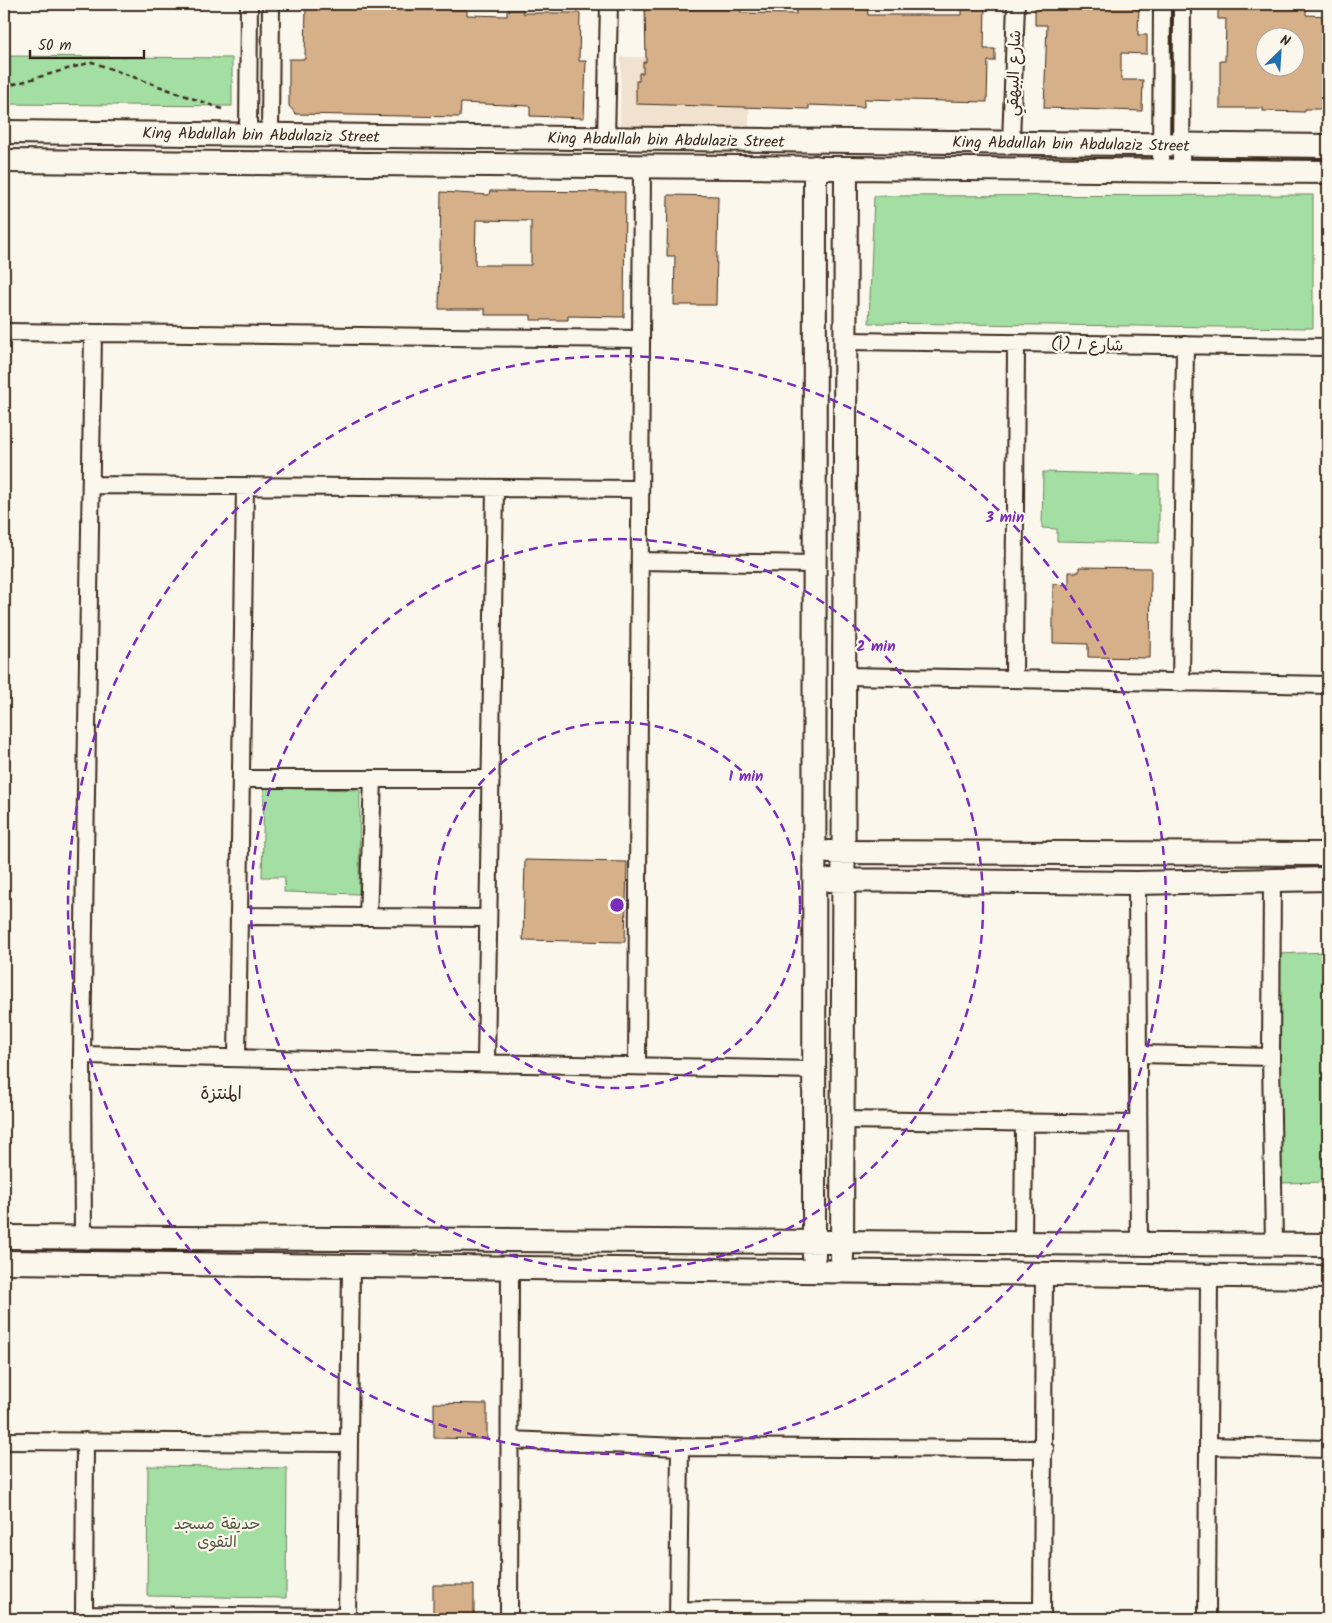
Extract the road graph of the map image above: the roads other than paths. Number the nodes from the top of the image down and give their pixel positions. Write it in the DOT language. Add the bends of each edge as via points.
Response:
graph roads {
  1 [pos="249,4"];
  2 [pos="271,4"];
  3 [pos="609,4"];
  4 [pos="1016,4"];
  5 [pos="1162,4"];
  6 [pos="1182,4"];
  7 [pos="4,132"];
  8 [pos="259,134"];
  9 [pos="606,138"];
  10 [pos="1011,142"];
  11 [pos="1171,144"];
  12 [pos="1328,146"];
  13 [pos="4,161"];
  14 [pos="642,166"];
  15 [pos="814,168"];
  16 [pos="846,168"];
  17 [pos="1171,170"];
  18 [pos="1328,172"];
  19 [pos="4,332"];
  20 [pos="93,333"];
  21 [pos="641,339"];
  22 [pos="845,341"];
  23 [pos="1016,343"];
  24 [pos="1185,345"];
  25 [pos="1328,347"];
  26 [pos="92,485"];
  27 [pos="245,486"];
  28 [pos="495,488"];
  29 [pos="640,489"];
  30 [pos="640,560"];
  31 [pos="814,564"];
  32 [pos="844,676"];
  33 [pos="1014,679"];
  34 [pos="1181,683"];
  35 [pos="1328,685"];
  36 [pos="241,779"];
  37 [pos="373,779"];
  38 [pos="491,779"];
  39 [pos="814,852"];
  40 [pos="844,852"];
  41 [pos="1328,854"];
  42 [pos="1272,878"];
  43 [pos="1328,878"];
  44 [pos="814,880"];
  45 [pos="843,880"];
  46 [pos="1137,883"];
  47 [pos="239,916"];
  48 [pos="368,917"];
  49 [pos="488,918"];
  50 [pos="1138,1054"];
  51 [pos="82,1055"];
  52 [pos="1271,1056"];
  53 [pos="238,1058"];
  54 [pos="486,1063"];
  55 [pos="637,1066"];
  56 [pos="814,1070"];
  57 [pos="842,1120"];
  58 [pos="1024,1123"];
  59 [pos="1138,1124"];
  60 [pos="4,1237"];
  61 [pos="83,1238"];
  62 [pos="814,1243"];
  63 [pos="842,1243"];
  64 [pos="1023,1244"];
  65 [pos="1139,1244"];
  66 [pos="1274,1244"];
  67 [pos="1328,1245"];
  68 [pos="4,1262"];
  69 [pos="352,1266"];
  70 [pos="510,1267"];
  71 [pos="814,1271"];
  72 [pos="842,1272"];
  73 [pos="1044,1274"];
  74 [pos="1209,1276"];
  75 [pos="1328,1277"];
  76 [pos="509,1440"];
  77 [pos="4,1441"];
  78 [pos="85,1441"];
  79 [pos="349,1443"];
  80 [pos="1208,1446"];
  81 [pos="680,1447"];
  82 [pos="1045,1449"];
  83 [pos="1328,1449"];
  84 [pos="678,1615"];
  85 [pos="825,1615"];
  86 [pos="1042,1615"];
  87 [pos="84,1617"];
  88 [pos="222,1618"];
  89 [pos="347,1618"];
  90 [pos="509,1619"];
  91 [pos="1207,1619"];
  1 -- 8 [label="street"];
  2 -- 8 [label="street"];
  3 -- 9 [label="street"];
  4 -- 10 [label="street, شارع البيهقي"];
  5 -- 11 [label="street"];
  6 -- 11 [label="street"];
  7 -- 8 [label="main road, King Abdullah bin Abdulaziz Street"];
  8 -- 9 [label="main road, King Abdullah bin Abdulaziz Street"];
  9 -- 10 [label="main road, King Abdullah bin Abdulaziz Street"];
  10 -- 11 [label="main road, King Abdullah bin Abdulaziz Street"];
  11 -- 12 [label="main road, King Abdullah bin Abdulaziz Street"];
  11 -- 17 [label="street"];
  13 -- 14 [label="main road, King Abdullah bin Abdulaziz Street"];
  14 -- 15 [label="main road, King Abdullah bin Abdulaziz Street"];
  14 -- 21 [label="street"];
  15 -- 16 [label="main road, King Abdullah bin Abdulaziz Street"];
  15 -- 31 [label="main road"];
  16 -- 17 [label="main road, King Abdullah bin Abdulaziz Street"];
  16 -- 22 [label="main road"];
  17 -- 18 [label="main road, King Abdullah bin Abdulaziz Street"];
  19 -- 20 [label="street"];
  20 -- 21 [label="street"];
  20 -- 26 [label="street"];
  21 -- 29 [label="street"];
  22 -- 23 [label="street, شارع 1 (أ)"];
  22 -- 32 [label="main road"];
  23 -- 24 [label="street, شارع 1 (أ)"];
  23 -- 33 [label="street"];
  24 -- 25 [label="street, شارع 1 (أ)"];
  24 -- 34 [label="street"];
  26 -- 27 [label="street"];
  26 -- 51 [label="street"];
  27 -- 28 [label="street"];
  27 -- 36 [label="street"];
  28 -- 29 [label="street"];
  28 -- 38 [label="street"];
  29 -- 30 [label="street"];
  30 -- 31 [label="street"];
  30 -- 55 [label="street"];
  31 -- 39 [label="main road"];
  32 -- 33 [label="street"];
  32 -- 40 [label="main road"];
  33 -- 34 [label="street"];
  34 -- 35 [label="street"];
  36 -- 37 [label="street"];
  36 -- 47 [label="street"];
  37 -- 38 [label="street"];
  37 -- 48 [label="street"];
  38 -- 49 [label="street"];
  39 -- 40 [label="main road"];
  39 -- 44 [label="main road"];
  40 -- 41 [label="main road"];
  40 -- 45 [label="main road"];
  42 -- 43 [label="main road"];
  42 -- 46 [label="main road"];
  42 -- 52 [label="street"];
  44 -- 45 [label="main road"];
  44 -- 56 [label="main road"];
  45 -- 46 [label="main road"];
  45 -- 57 [label="main road"];
  46 -- 50 [label="street"];
  47 -- 48 [label="street"];
  47 -- 53 [label="street"];
  48 -- 49 [label="street"];
  49 -- 54 [label="street"];
  50 -- 52 [label="street"];
  50 -- 59 [label="street"];
  51 -- 53 [label="street"];
  51 -- 61 [label="street"];
  52 -- 66 [label="street"];
  53 -- 54 [label="street"];
  54 -- 55 [label="street"];
  55 -- 56 [label="street"];
  56 -- 62 [label="main road"];
  57 -- 58 [label="street"];
  57 -- 63 [label="main road"];
  58 -- 59 [label="street"];
  58 -- 64 [label="street"];
  59 -- 65 [label="street"];
  60 -- 61 [label="main road"];
  61 -- 62 [label="main road"];
  62 -- 63 [label="main road"];
  62 -- 71 [label="main road"];
  63 -- 64 [label="main road"];
  63 -- 72 [label="main road"];
  64 -- 65 [label="main road"];
  65 -- 66 [label="main road"];
  66 -- 67 [label="main road"];
  68 -- 69 [label="main road"];
  69 -- 70 [label="main road"];
  69 -- 79 [label="street"];
  70 -- 71 [label="main road"];
  70 -- 76 [label="street"];
  71 -- 72 [label="main road"];
  72 -- 73 [label="main road"];
  73 -- 74 [label="main road"];
  73 -- 82 [label="street"];
  74 -- 75 [label="main road"];
  74 -- 80 [label="street"];
  76 -- 81 [label="street"];
  76 -- 90 [label="street"];
  77 -- 78 [label="street"];
  78 -- 79 [label="street"];
  78 -- 87 [label="street"];
  79 -- 89 [label="street"];
  80 -- 83 [label="street"];
  80 -- 91 [label="street"];
  81 -- 82 [label="street"];
  81 -- 84 [label="street"];
  82 -- 86 [label="street"];
  84 -- 85 [label="street"];
  85 -- 86 [label="street"];
  87 -- 88 [label="street"];
  88 -- 89 [label="street"];
}
